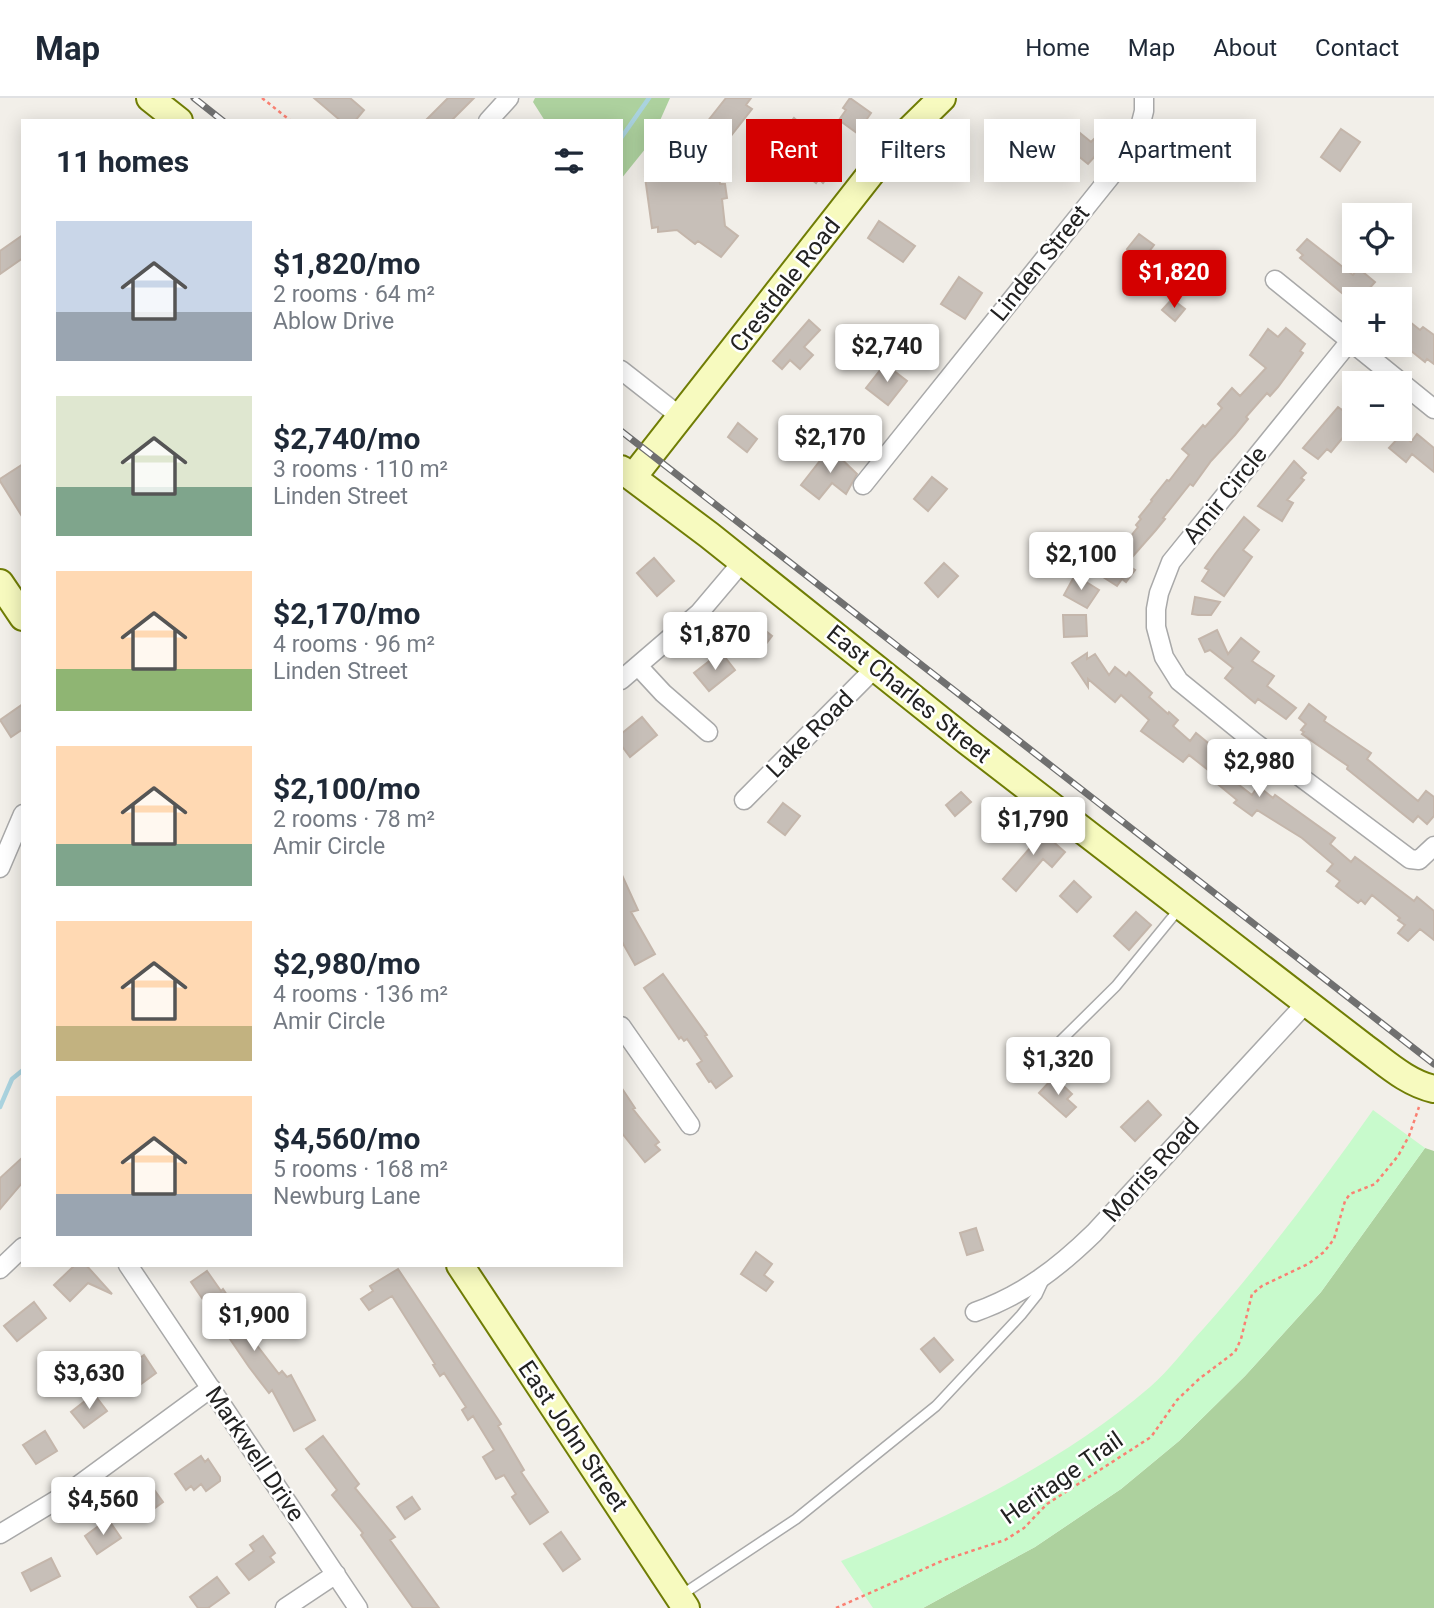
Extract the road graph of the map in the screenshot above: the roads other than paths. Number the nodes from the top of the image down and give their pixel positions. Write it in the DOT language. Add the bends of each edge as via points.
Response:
graph roads {
  1 [pos="150,98"];
  2 [pos="509,98"];
  3 [pos="942,98"];
  4 [pos="1144,98"];
  5 [pos="176,119"];
  6 [pos="490,119"];
  7 [pos="1275,280"];
  8 [pos="1342,334"];
  9 [pos="1342,356"];
  10 [pos="1370,357"];
  11 [pos="623,372"];
  12 [pos="1434,409"];
  13 [pos="681,417"];
  14 [pos="627,473"];
  15 [pos="863,485"];
  16 [pos="743,561"];
  17 [pos="0,583"];
  18 [pos="21,614"];
  19 [pos="638,666"];
  20 [pos="876,667"];
  21 [pos="623,678"];
  22 [pos="708,732"];
  23 [pos="744,800"];
  24 [pos="21,819"];
  25 [pos="1434,846"];
  26 [pos="0,868"];
  27 [pos="1181,906"];
  28 [pos="1307,1002"];
  29 [pos="623,1029"];
  30 [pos="1026,1075"];
  31 [pos="1429,1097"];
  32 [pos="690,1125"];
  33 [pos="21,1249"];
  34 [pos="129,1267"];
  35 [pos="461,1267"];
  36 [pos="0,1269"];
  37 [pos="1046,1276"];
  38 [pos="975,1312"];
  39 [pos="211,1388"];
  40 [pos="0,1534"];
  41 [pos="336,1574"];
  42 [pos="682,1603"];
  43 [pos="285,1608"];
  44 [pos="359,1608"];
  1 -- 5 [label="street"];
  2 -- 6 [label="street"];
  3 -- 13 [label="street, Crestdale Road" via="890,149"];
  4 -- 15 [label="street, Linden Street" via="1135,146"];
  7 -- 8 [label="street"];
  9 -- 25 [label="street, Amir Circle" via="1171,562 1159,593 1156,627 1164,657 1179,681 1233,725 1410,859 1419,860"];
  10 -- 12 [label="street"];
  11 -- 13 [label="street"];
  13 -- 14 [label="street, Crestdale Road"];
  14 -- 16 [label="street, East Charles Street"];
  16 -- 19 [label="street" via="699,613"];
  16 -- 20 [label="street, East Charles Street"];
  17 -- 18 [label="street"];
  19 -- 21 [label="street"];
  19 -- 22 [label="street"];
  20 -- 23 [label="street, Lake Road"];
  20 -- 27 [label="street, East Charles Street"];
  24 -- 26 [label="street"];
  27 -- 28 [label="street, East Charles Street"];
  27 -- 30 [label="lane" via="1116,986"];
  28 -- 31 [label="street, East Charles Street" via="1421,1086"];
  28 -- 37 [label="street, Morris Road" via="1094,1233"];
  29 -- 32 [label="street"];
  33 -- 36 [label="street"];
  34 -- 39 [label="street, Markwell Drive"];
  35 -- 42 [label="street, East John Street"];
  37 -- 38 [label="street, Morris Road"];
  37 -- 42 [label="lane" via="1021,1315 936,1406"];
  39 -- 40 [label="street" via="68,1493"];
  39 -- 41 [label="street, Markwell Drive"];
  41 -- 43 [label="street"];
  41 -- 44 [label="street, Markwell Drive"];
}
